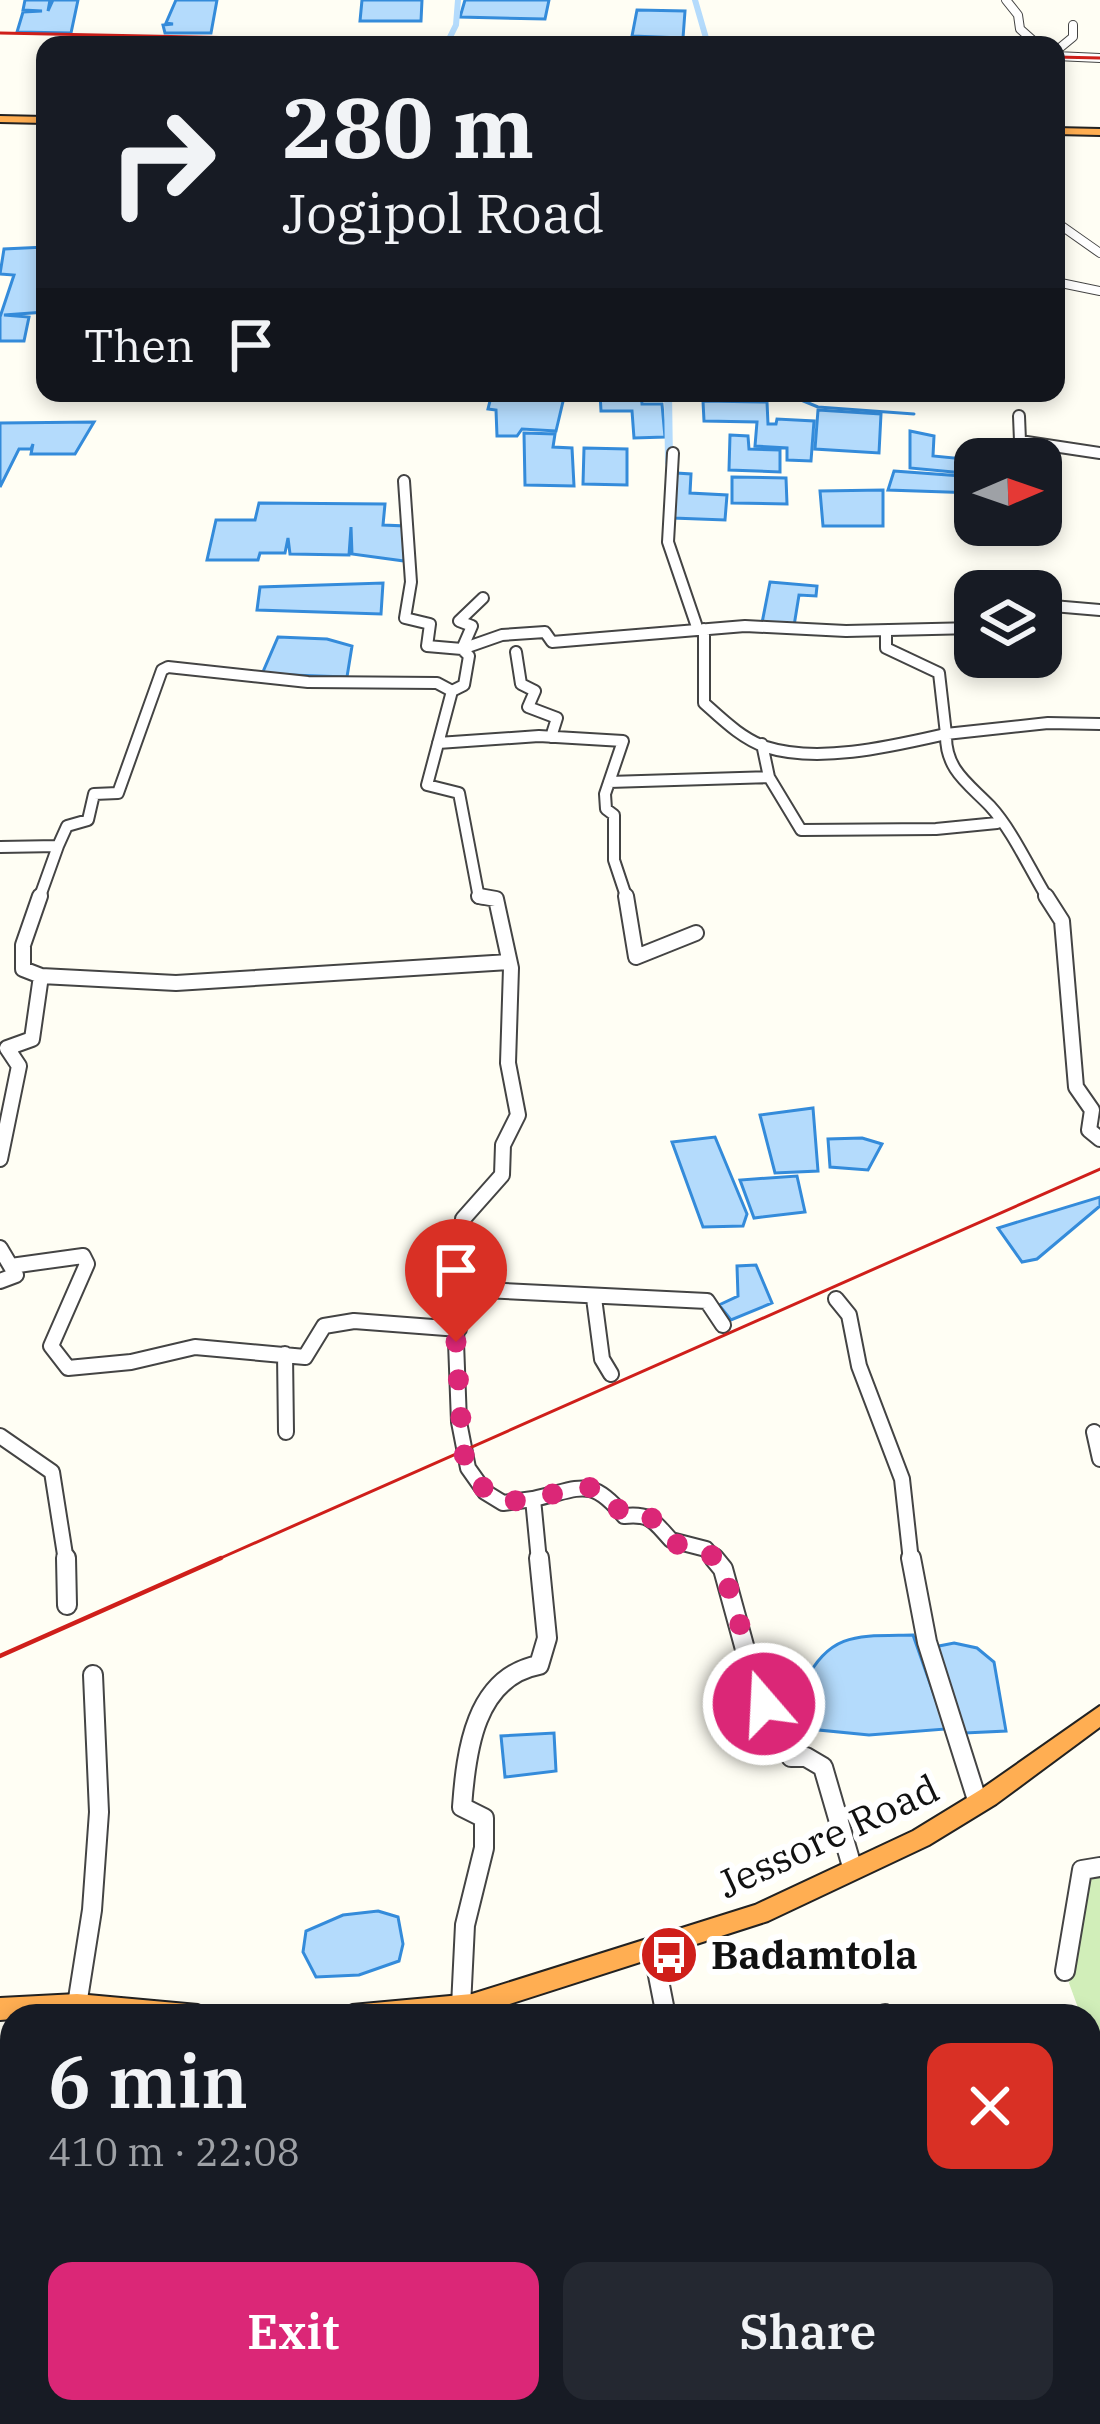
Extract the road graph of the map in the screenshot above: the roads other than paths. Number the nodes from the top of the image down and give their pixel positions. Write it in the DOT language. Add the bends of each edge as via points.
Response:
graph roads {
  1 [pos="1006,0"];
  2 [pos="1072,25"];
  3 [pos="1028,36"];
  4 [pos="1065,44"];
  5 [pos="1065,55"];
  6 [pos="1100,58"];
  7 [pos="0,119"];
  8 [pos="36,120"];
  9 [pos="1065,131"];
  10 [pos="1100,132"];
  11 [pos="1065,228"];
  12 [pos="1100,253"];
  13 [pos="1065,284"];
  14 [pos="1100,291"];
  15 [pos="1019,416"];
  16 [pos="674,453"];
  17 [pos="1100,453"];
  18 [pos="404,481"];
  19 [pos="483,598"];
  20 [pos="1062,607"];
  21 [pos="1100,610"];
  22 [pos="954,629"];
  23 [pos="701,630"];
  24 [pos="886,631"];
  25 [pos="462,649"];
  26 [pos="516,652"];
  27 [pos="452,691"];
  28 [pos="1100,724"];
  29 [pos="946,734"];
  30 [pos="551,737"];
  31 [pos="438,743"];
  32 [pos="762,744"];
  33 [pos="769,777"];
  34 [pos="609,782"];
  35 [pos="997,823"];
  36 [pos="58,846"];
  37 [pos="0,847"];
  38 [pos="696,933"];
  39 [pos="509,962"];
  40 [pos="41,976"];
  41 [pos="1100,1139"];
  42 [pos="0,1159"];
  43 [pos="0,1248"];
  44 [pos="10,1266"];
  45 [pos="0,1281"];
  46 [pos="462,1289"];
  47 [pos="594,1298"];
  48 [pos="836,1299"];
  49 [pos="723,1325"];
  50 [pos="459,1329"];
  51 [pos="286,1354"];
  52 [pos="611,1374"];
  53 [pos="286,1432"];
  54 [pos="1094,1432"];
  55 [pos="0,1436"];
  56 [pos="1100,1459"];
  57 [pos="533,1499"];
  58 [pos="67,1605"];
  59 [pos="93,1675"];
  60 [pos="1100,1715"];
  61 [pos="978,1803"];
  62 [pos="1100,1867"];
  63 [pos="853,1870"];
  64 [pos="652,1951"];
  65 [pos="1065,1971"];
  66 [pos="88,2004"];
  67 [pos="468,2004"];
  68 [pos="484,2004"];
  69 [pos="662,2004"];
  1 -- 3 [label="street"];
  2 -- 4 [label="street"];
  5 -- 6 [label="street"];
  7 -- 8 [label="highway"];
  9 -- 10 [label="highway"];
  11 -- 12 [label="street"];
  13 -- 14 [label="street"];
  15 -- 17 [label="street" via="1020,441"];
  16 -- 23 [label="street" via="668,542"];
  18 -- 25 [label="street" via="411,582 405,618 430,624 427,646"];
  19 -- 25 [label="street" via="459,621 472,626"];
  20 -- 21 [label="street"];
  22 -- 24 [label="street"];
  23 -- 24 [label="street"];
  23 -- 25 [label="street" via="592,642 493,633"];
  23 -- 32 [label="street" via="704,703"];
  24 -- 29 [label="street" via="893,655 939,673"];
  25 -- 27 [label="street" via="469,656 464,685"];
  26 -- 30 [label="street" via="521,683 535,691 528,707 557,718"];
  27 -- 31 [label="street"];
  27 -- 36 [label="street" via="436,683 162,670 118,793 94,794 88,820 67,826"];
  28 -- 29 [label="street"];
  29 -- 32 [label="street" via="855,747"];
  29 -- 35 [label="street" via="952,762"];
  30 -- 31 [label="street"];
  30 -- 34 [label="street" via="623,741"];
  31 -- 39 [label="street" via="427,785 459,793 479,898 496,899"];
  32 -- 33 [label="street"];
  33 -- 34 [label="street"];
  33 -- 35 [label="street" via="801,830"];
  34 -- 38 [label="street" via="606,809 614,815 614,860 632,912 636,957"];
  35 -- 41 [label="street" via="1062,921 1076,1087 1092,1109 1089,1130"];
  36 -- 37 [label="street"];
  36 -- 40 [label="street" via="23,945 23,968"];
  39 -- 40 [label="street" via="176,983"];
  39 -- 46 [label="street" via="508,1063 518,1115 503,1145 502,1175 463,1219"];
  40 -- 42 [label="street" via="32,1039 7,1048 19,1066"];
  43 -- 44 [label="street"];
  44 -- 45 [label="street" via="16,1275"];
  44 -- 51 [label="street" via="82,1256 86,1264 52,1346 68,1368 194,1347"];
  46 -- 47 [label="street"];
  46 -- 50 [label="street"];
  47 -- 49 [label="street" via="706,1301"];
  47 -- 52 [label="street"];
  48 -- 61 [label="street" via="849,1315 859,1366 902,1479 927,1642"];
  50 -- 51 [label="street" via="354,1321 324,1326 305,1357"];
  50 -- 57 [label="street" via="468,1468 503,1503"];
  51 -- 53 [label="street"];
  54 -- 56 [label="street"];
  55 -- 58 [label="street" via="52,1472"];
  57 -- 63 [label="street" via="592,1487 624,1516 658,1521 678,1547 706,1549 723,1569 754,1682 791,1757 823,1767"];
  57 -- 67 [label="street" via="547,1638 539,1665 491,1688 465,1763 463,1808 484,1818 465,1924"];
  59 -- 66 [label="street" via="99,1812"];
  60 -- 61 [label="highway, Jessore Road"];
  61 -- 63 [label="highway, Jessore Road"];
  62 -- 65 [label="street" via="1082,1870"];
  63 -- 64 [label="highway, Jessore Road" via="760,1914"];
  64 -- 68 [label="highway, Jessore Road"];
  64 -- 69 [label="street"];
}
